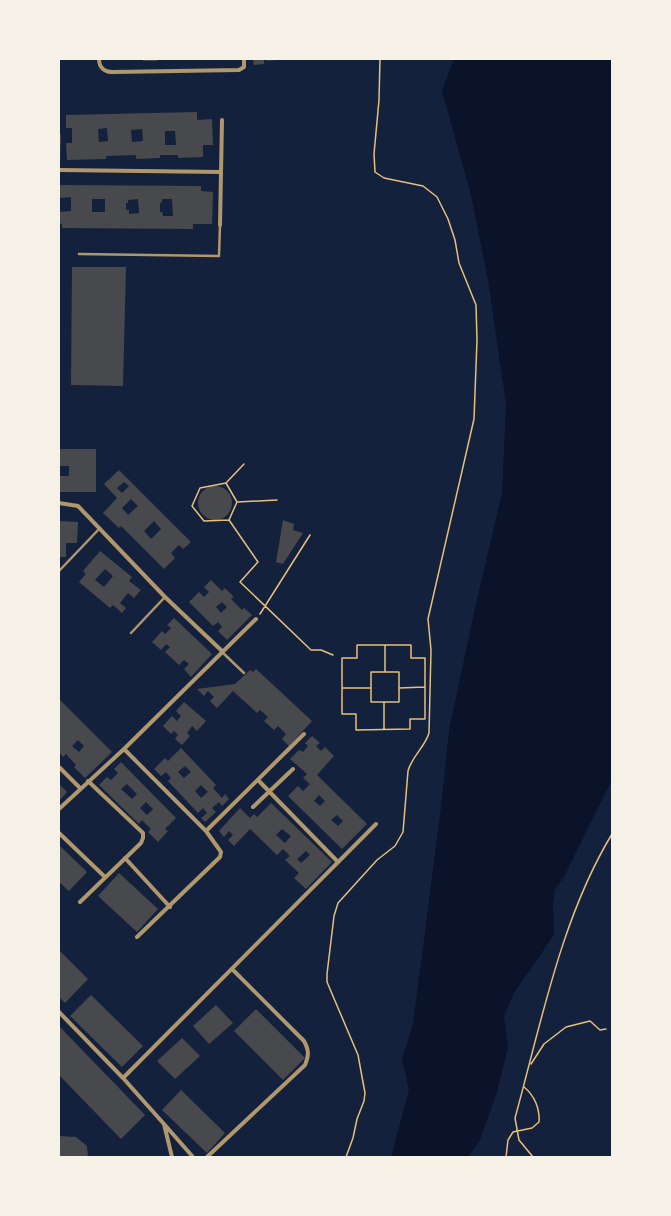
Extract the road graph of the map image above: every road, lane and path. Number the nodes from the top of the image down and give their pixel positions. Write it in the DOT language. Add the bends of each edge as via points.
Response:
graph roads {
  1 [pos="99,59"];
  2 [pos="244,59"];
  3 [pos="380,59"];
  4 [pos="222,120"];
  5 [pos="59,170"];
  6 [pos="220,172"];
  7 [pos="220,225"];
  8 [pos="79,254"];
  9 [pos="244,464"];
  10 [pos="226,483"];
  11 [pos="276,500"];
  12 [pos="237,502"];
  13 [pos="59,503"];
  14 [pos="229,520"];
  15 [pos="100,528"];
  16 [pos="310,535"];
  17 [pos="59,571"];
  18 [pos="165,597"];
  19 [pos="264,606"];
  20 [pos="256,619"];
  21 [pos="131,633"];
  22 [pos="385,645"];
  23 [pos="222,652"];
  24 [pos="333,655"];
  25 [pos="385,672"];
  26 [pos="244,673"];
  27 [pos="425,687"];
  28 [pos="342,688"];
  29 [pos="371,688"];
  30 [pos="399,688"];
  31 [pos="384,702"];
  32 [pos="384,730"];
  33 [pos="304,734"];
  34 [pos="124,749"];
  35 [pos="59,767"];
  36 [pos="293,769"];
  37 [pos="258,780"];
  38 [pos="88,781"];
  39 [pos="80,788"];
  40 [pos="270,791"];
  41 [pos="253,807"];
  42 [pos="59,809"];
  43 [pos="376,824"];
  44 [pos="206,831"];
  45 [pos="59,833"];
  46 [pos="612,834"];
  47 [pos="125,858"];
  48 [pos="338,862"];
  49 [pos="105,877"];
  50 [pos="80,902"];
  51 [pos="170,907"];
  52 [pos="137,937"];
  53 [pos="232,969"];
  54 [pos="59,1012"];
  55 [pos="606,1029"];
  56 [pos="530,1066"];
  57 [pos="123,1078"];
  58 [pos="524,1087"];
  59 [pos="164,1124"];
  60 [pos="517,1132"];
  61 [pos="172,1157"];
  62 [pos="193,1157"];
  63 [pos="207,1157"];
  64 [pos="346,1157"];
  65 [pos="506,1157"];
  66 [pos="533,1157"];
  1 -- 2 [label="street" via="102,68 107,72 113,72 239,70 244,67"];
  3 -- 64 [label="path" via="375,172 384,178 423,186 437,197 448,219 460,263 476,305 476,398 470,439 429,612 429,733 427,741 410,764 408,771 403,832 395,846 377,860 338,903 334,916 327,982 358,1055 365,1093"];
  4 -- 6 [label="street"];
  5 -- 6 [label="street"];
  6 -- 7 [label="street"];
  7 -- 8 [label="lane" via="219,256"];
  9 -- 10 [label="path"];
  10 -- 12 [label="path"];
  10 -- 14 [label="path" via="200,488 192,506 204,521"];
  11 -- 12 [label="path"];
  12 -- 14 [label="path"];
  13 -- 15 [label="street" via="78,506"];
  14 -- 19 [label="path" via="258,562 240,582"];
  15 -- 17 [label="lane"];
  15 -- 18 [label="street"];
  16 -- 19 [label="path"];
  18 -- 21 [label="lane"];
  18 -- 23 [label="street"];
  19 -- 20 [label="path"];
  19 -- 24 [label="path" via="311,650 321,650"];
  20 -- 23 [label="street"];
  22 -- 25 [label="path"];
  22 -- 27 [label="path" via="411,645 411,658 425,658"];
  22 -- 28 [label="path" via="356,645 357,658 342,658"];
  23 -- 26 [label="lane"];
  23 -- 34 [label="street"];
  25 -- 29 [label="path" via="371,672"];
  25 -- 30 [label="path" via="399,672"];
  27 -- 30 [label="path"];
  27 -- 32 [label="path" via="425,719 410,719 410,729"];
  28 -- 29 [label="path"];
  28 -- 32 [label="path" via="342,714 356,714 356,730"];
  29 -- 31 [label="path" via="371,702"];
  30 -- 31 [label="path" via="399,702"];
  31 -- 32 [label="path"];
  33 -- 37 [label="street"];
  34 -- 38 [label="street"];
  34 -- 44 [label="street"];
  35 -- 39 [label="street"];
  36 -- 40 [label="street"];
  37 -- 40 [label="street"];
  37 -- 44 [label="street"];
  38 -- 39 [label="street"];
  38 -- 47 [label="street" via="143,832 141,843"];
  39 -- 42 [label="street"];
  40 -- 41 [label="street"];
  40 -- 48 [label="street"];
  43 -- 48 [label="street"];
  44 -- 51 [label="street" via="218,846 220,857"];
  45 -- 49 [label="street"];
  46 -- 56 [label="path" via="596,860 570,922"];
  47 -- 49 [label="street"];
  47 -- 51 [label="street"];
  48 -- 53 [label="street"];
  49 -- 50 [label="street"];
  51 -- 52 [label="street"];
  53 -- 57 [label="street"];
  53 -- 63 [label="street" via="304,1041 309,1057 305,1066"];
  54 -- 57 [label="street"];
  55 -- 56 [label="path" via="600,1030 594,1023 586,1020 566,1027 544,1044"];
  56 -- 58 [label="path"];
  57 -- 59 [label="street"];
  58 -- 60 [label="path" via="515,1118"];
  58 -- 60 [label="path" via="532,1094 540,1115 539,1122 532,1128"];
  59 -- 61 [label="street"];
  59 -- 62 [label="street"];
  60 -- 65 [label="path" via="512,1132 508,1140"];
  60 -- 66 [label="path" via="519,1140"];
}
